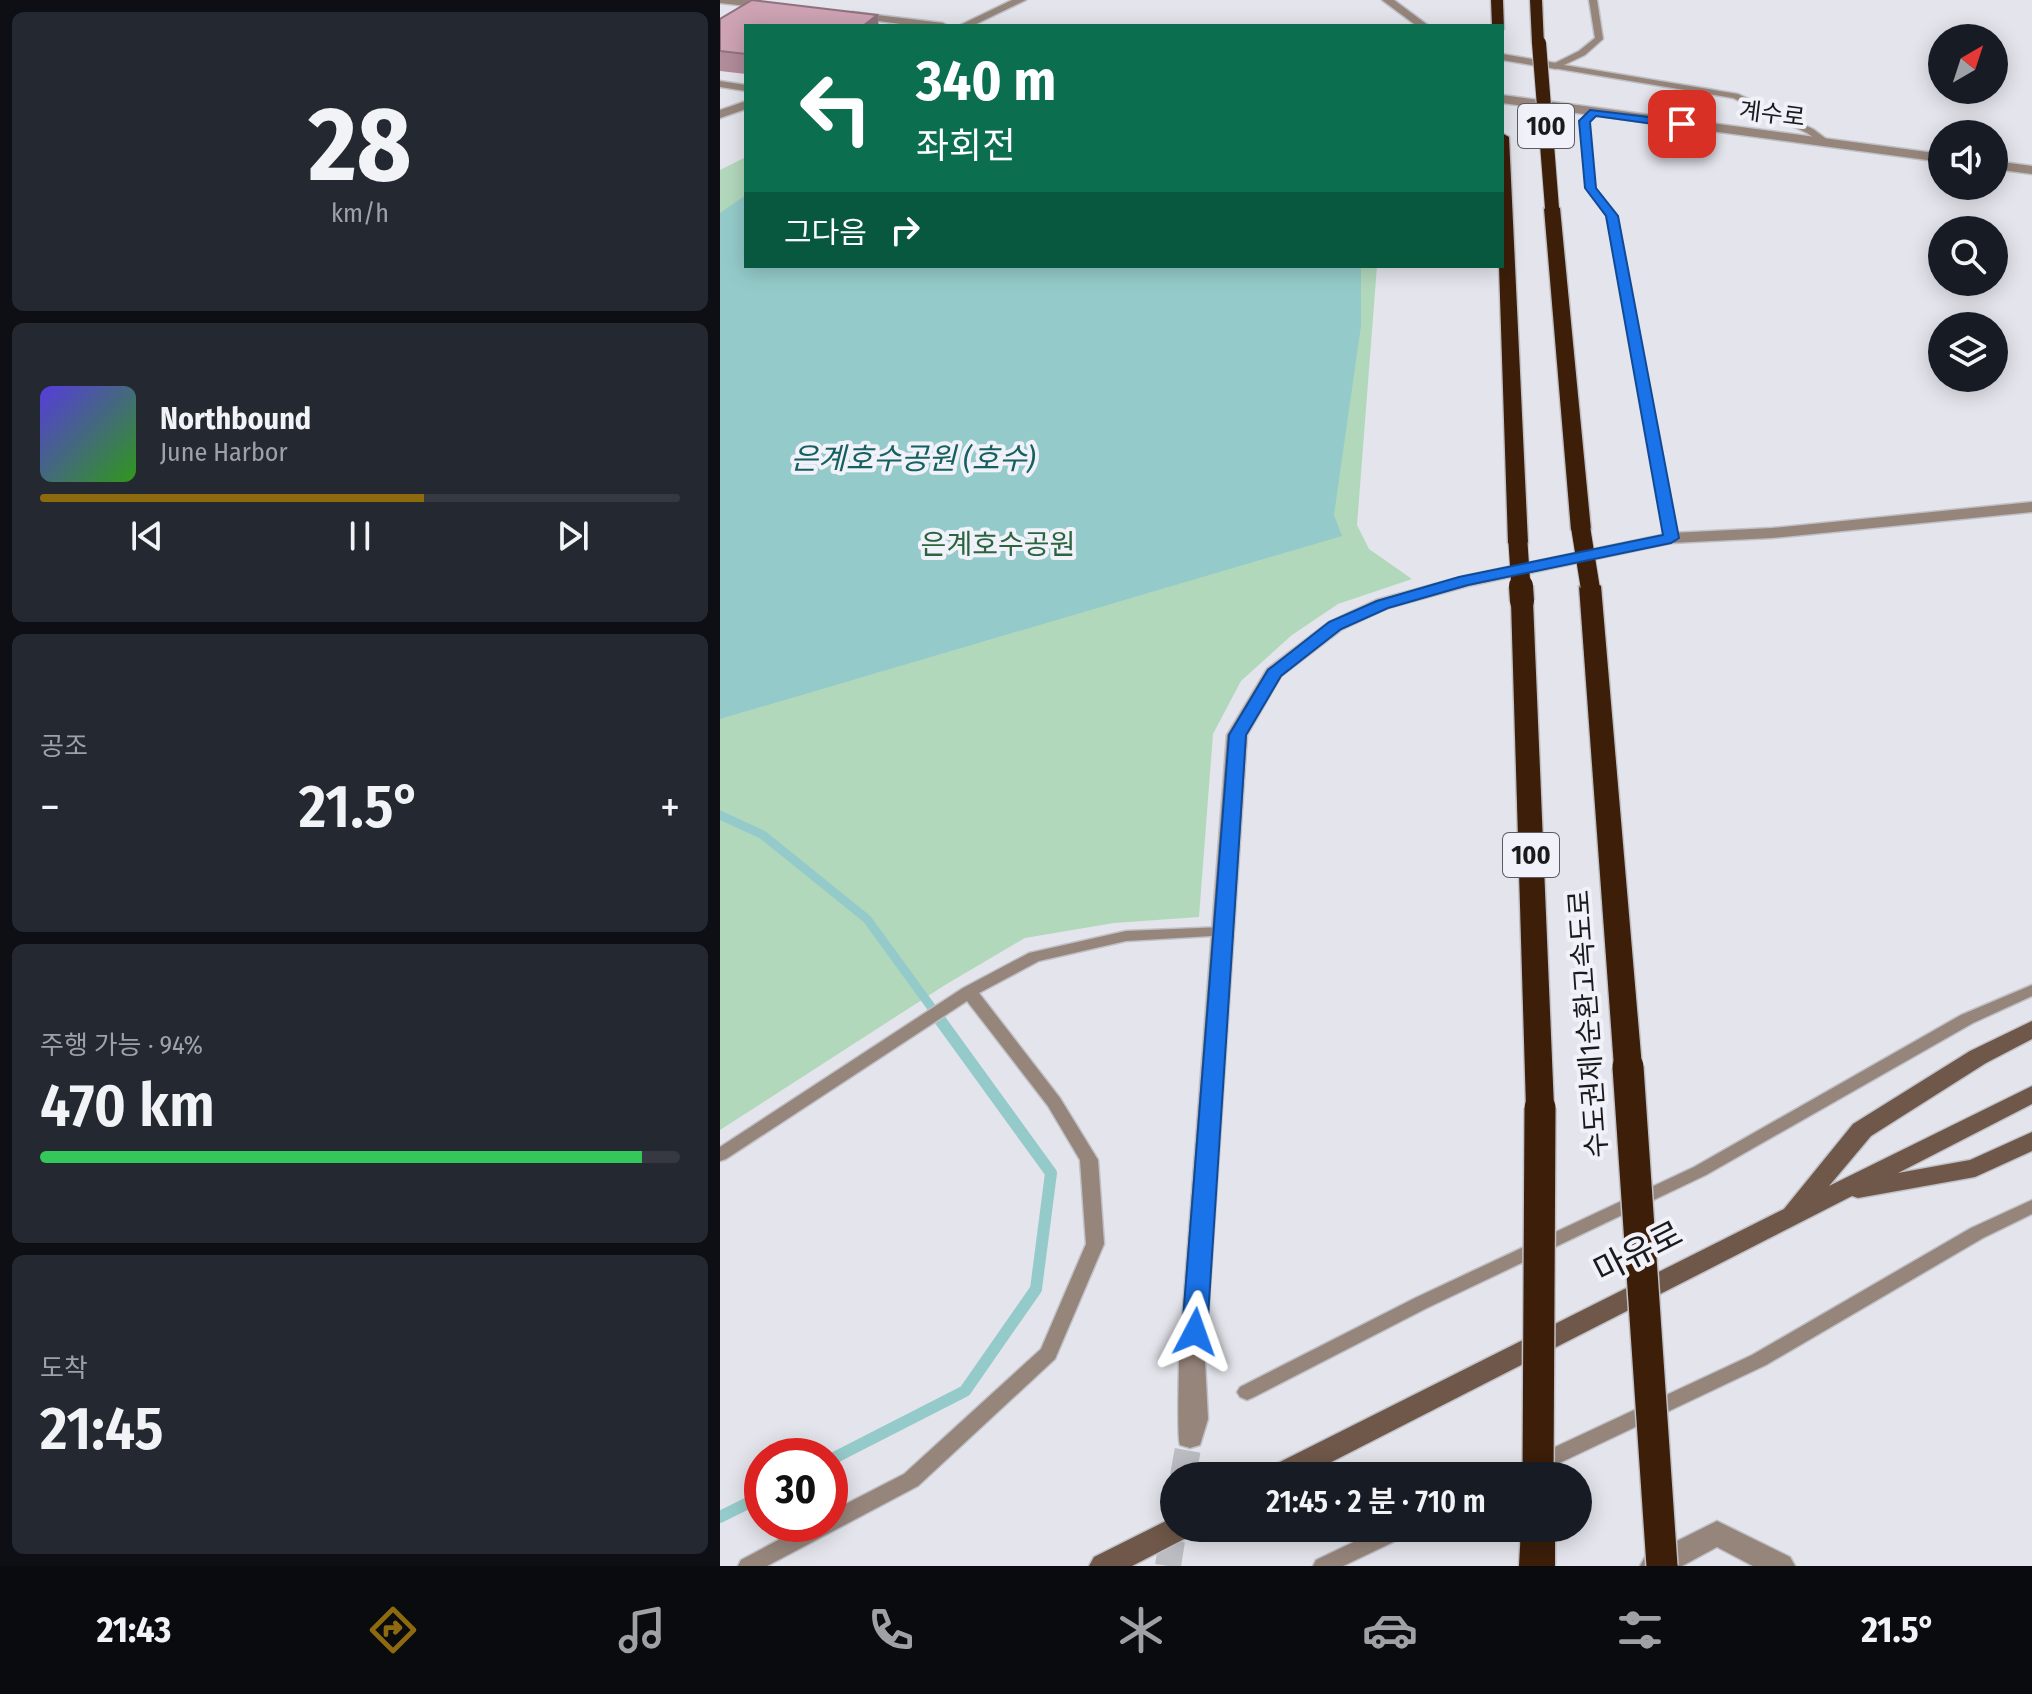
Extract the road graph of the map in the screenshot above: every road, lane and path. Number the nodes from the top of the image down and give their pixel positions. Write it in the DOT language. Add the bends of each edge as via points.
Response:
graph roads {
  1 [pos="720,0"];
  2 [pos="1021,0"];
  3 [pos="1387,0"];
  4 [pos="1497,0"];
  5 [pos="1536,0"];
  6 [pos="1593,0"];
  7 [pos="778,7"];
  8 [pos="838,14"];
  9 [pos="926,24"];
  10 [pos="967,24"];
  11 [pos="1421,24"];
  12 [pos="1499,24"];
  13 [pos="1504,57"];
  14 [pos="1556,66"];
  15 [pos="720,84"];
  16 [pos="744,88"];
  17 [pos="1504,99"];
  18 [pos="744,106"];
  19 [pos="1594,113"];
  20 [pos="720,114"];
  21 [pos="1829,144"];
  22 [pos="1928,156"];
  23 [pos="2008,167"];
  24 [pos="2032,170"];
  25 [pos="1504,224"];
  26 [pos="2032,507"];
  27 [pos="1671,538"];
  28 [pos="1223,932"];
  29 [pos="2032,990"];
  30 [pos="964,995"];
  31 [pos="2032,1029"];
  32 [pos="2032,1094"];
  33 [pos="2032,1141"];
  34 [pos="720,1155"];
  35 [pos="1834,1194"];
  36 [pos="2032,1206"];
  37 [pos="1789,1217"];
  38 [pos="1247,1392"];
  39 [pos="1190,1437"];
  40 [pos="1306,1462"];
  41 [pos="1538,1462"];
  42 [pos="1543,1462"];
  43 [pos="848,1513"];
  44 [pos="1160,1537"];
  45 [pos="793,1542"];
  46 [pos="1374,1542"];
  47 [pos="1538,1542"];
  48 [pos="748,1566"];
  49 [pos="1104,1566"];
  50 [pos="1323,1566"];
  51 [pos="1537,1566"];
  52 [pos="1655,1566"];
  53 [pos="1662,1566"];
  54 [pos="1780,1566"];
  1 -- 7 [label="street"];
  2 -- 10 [label="street"];
  3 -- 11 [label="street"];
  4 -- 12 [label="highway"];
  5 -- 53 [label="highway, 수도권제1순환고속도로 / 100, bridge" via="1590,586"];
  6 -- 14 [label="lane" via="1599,39"];
  8 -- 9 [label="street"];
  13 -- 14 [label="street"];
  14 -- 21 [label="lane" via="1735,96"];
  15 -- 16 [label="street"];
  17 -- 19 [label="street, 계수로"];
  18 -- 20 [label="street"];
  19 -- 21 [label="street, 계수로"];
  19 -- 27 [label="lane" via="1585,121 1590,188 1612,216"];
  21 -- 22 [label="street, 계수로"];
  23 -- 24 [label="street"];
  25 -- 41 [label="highway, 수도권제1순환고속도로 / 100, bridge" via="1540,1108"];
  26 -- 27 [label="street"];
  27 -- 28 [label="street" via="1382,604 1335,626 1274,673 1237,735"];
  28 -- 30 [label="lane" via="1126,936 1034,957"];
  28 -- 39 [label="street"];
  29 -- 38 [label="lane" via="1967,1019 1700,1171"];
  30 -- 34 [label="lane"];
  30 -- 43 [label="lane" via="1054,1102 1089,1160 1095,1244 1048,1354 911,1480"];
  31 -- 37 [label="main road" via="1862,1130"];
  32 -- 35 [label="main road, 마유로"];
  33 -- 35 [label="main road" via="1975,1168"];
  35 -- 37 [label="main road, 마유로"];
  36 -- 42 [label="lane" via="1759,1360"];
  37 -- 40 [label="main road, 마유로"];
  44 -- 49 [label="main road"];
  45 -- 48 [label="lane"];
  46 -- 50 [label="lane"];
  47 -- 51 [label="highway"];
  52 -- 54 [label="street" via="1717,1533"];
}
